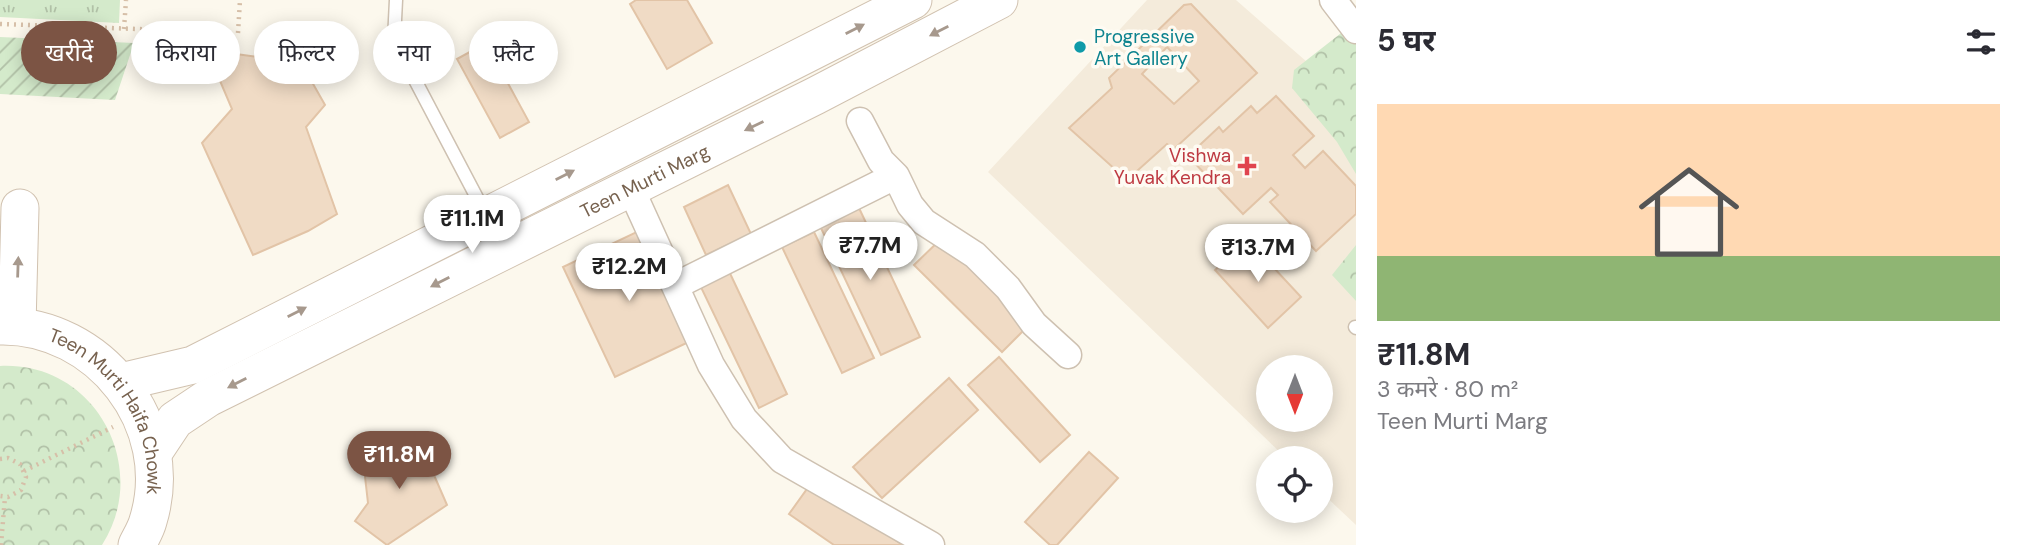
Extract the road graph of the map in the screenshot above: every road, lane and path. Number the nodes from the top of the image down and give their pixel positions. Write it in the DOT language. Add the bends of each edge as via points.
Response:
graph roads {
  1 [pos="126,0"];
  2 [pos="240,0"];
  3 [pos="396,0"];
  4 [pos="913,0"];
  5 [pos="999,0"];
  6 [pos="1333,0"];
  7 [pos="239,21"];
  8 [pos="0,24"];
  9 [pos="124,29"];
  10 [pos="131,29"];
  11 [pos="1356,30"];
  12 [pos="860,121"];
  13 [pos="889,179"];
  14 [pos="630,187"];
  15 [pos="20,208"];
  16 [pos="487,215"];
  17 [pos="675,286"];
  18 [pos="8,326"];
  19 [pos="1068,355"];
  20 [pos="121,382"];
  21 [pos="117,434"];
  22 [pos="153,453"];
  23 [pos="0,459"];
  24 [pos="24,471"];
  25 [pos="3,496"];
  26 [pos="147,537"];
  27 [pos="1,545"];
  28 [pos="931,545"];
  1 -- 9 [label="path"];
  2 -- 7 [label="path"];
  3 -- 16 [label="lane" via="394,40"];
  16 -- 4 [label="main road, Teen Murti Marg, one-way"];
  5 -- 14 [label="main road, Teen Murti Marg, one-way"];
  6 -- 11 [label="street"];
  8 -- 9 [label="path"];
  9 -- 10 [label="path"];
  12 -- 19 [label="street" via="881,161 924,222 975,255 1008,288 1034,324"];
  13 -- 17 [label="street"];
  14 -- 17 [label="street"];
  14 -- 22 [label="main road, Teen Murti Marg, one-way" via="208,398 175,420"];
  18 -- 15 [label="main road, one-way"];
  20 -- 16 [label="main road, Teen Murti Marg, one-way" via="193,365"];
  17 -- 28 [label="street" via="711,365 744,419 782,460"];
  18 -- 20 [label="main road, Teen Murti Haifa Chowk" via="56,335 92,355"];
  20 -- 22 [label="main road, Teen Murti Haifa Chowk" via="136,404"];
  21 -- 24 [label="path" via="112,424"];
  22 -- 26 [label="main road, Teen Murti Haifa Chowk"];
  23 -- 24 [label="path" via="14,460"];
  24 -- 25 [label="path" via="21,490"];
  25 -- 27 [label="path"];
}
